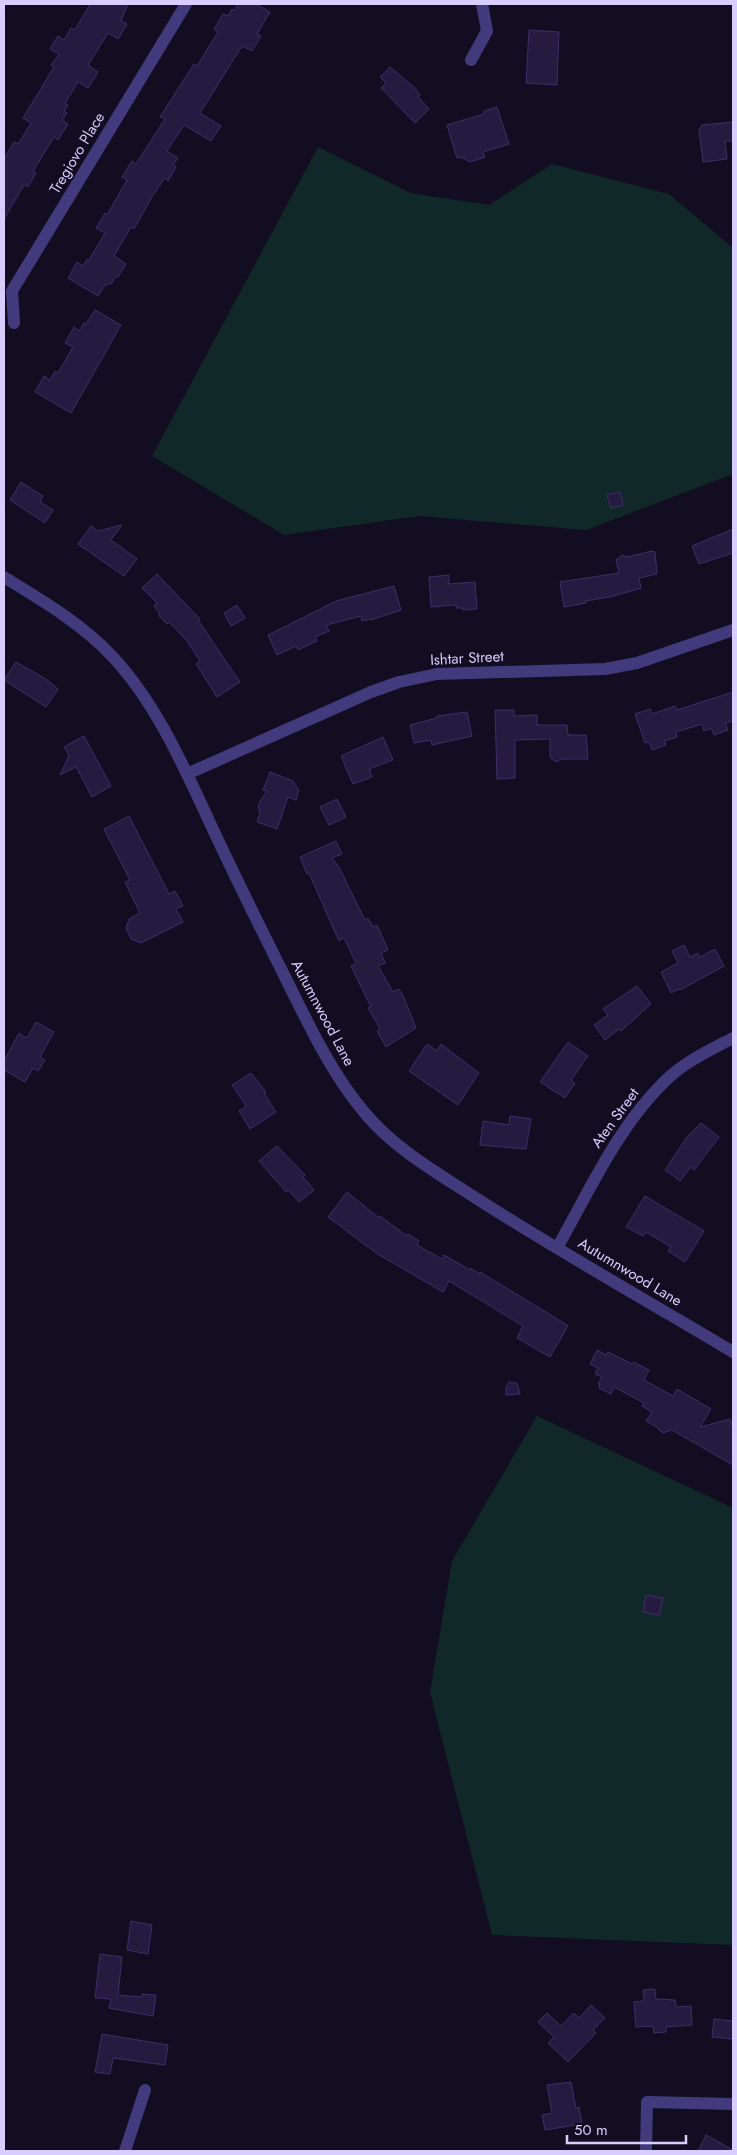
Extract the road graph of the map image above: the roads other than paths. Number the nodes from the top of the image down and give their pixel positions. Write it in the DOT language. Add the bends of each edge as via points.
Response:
graph roads {
  1 [pos="186,4"];
  2 [pos="482,4"];
  3 [pos="471,60"];
  4 [pos="14,323"];
  5 [pos="4,577"];
  6 [pos="733,630"];
  7 [pos="187,774"];
  8 [pos="733,1038"];
  9 [pos="557,1248"];
  10 [pos="733,1352"];
  11 [pos="145,2090"];
  12 [pos="733,2104"];
  13 [pos="126,2151"];
  14 [pos="646,2151"];
  1 -- 4 [label="street, Tregiovo Place" via="12,291"];
  2 -- 3 [label="street" via="487,31"];
  5 -- 7 [label="street, Autumnwood Lane" via="66,617 112,656 142,693"];
  6 -- 7 [label="street, Ishtar Street" via="637,663 605,669 437,674 399,682"];
  7 -- 9 [label="street, Autumnwood Lane" via="314,1035 364,1113 401,1148 430,1169"];
  8 -- 9 [label="street, Aten Street" via="681,1068 634,1116 608,1153"];
  9 -- 10 [label="street, Autumnwood Lane"];
  11 -- 13 [label="street"];
  12 -- 14 [label="street" via="647,2102"];
}
